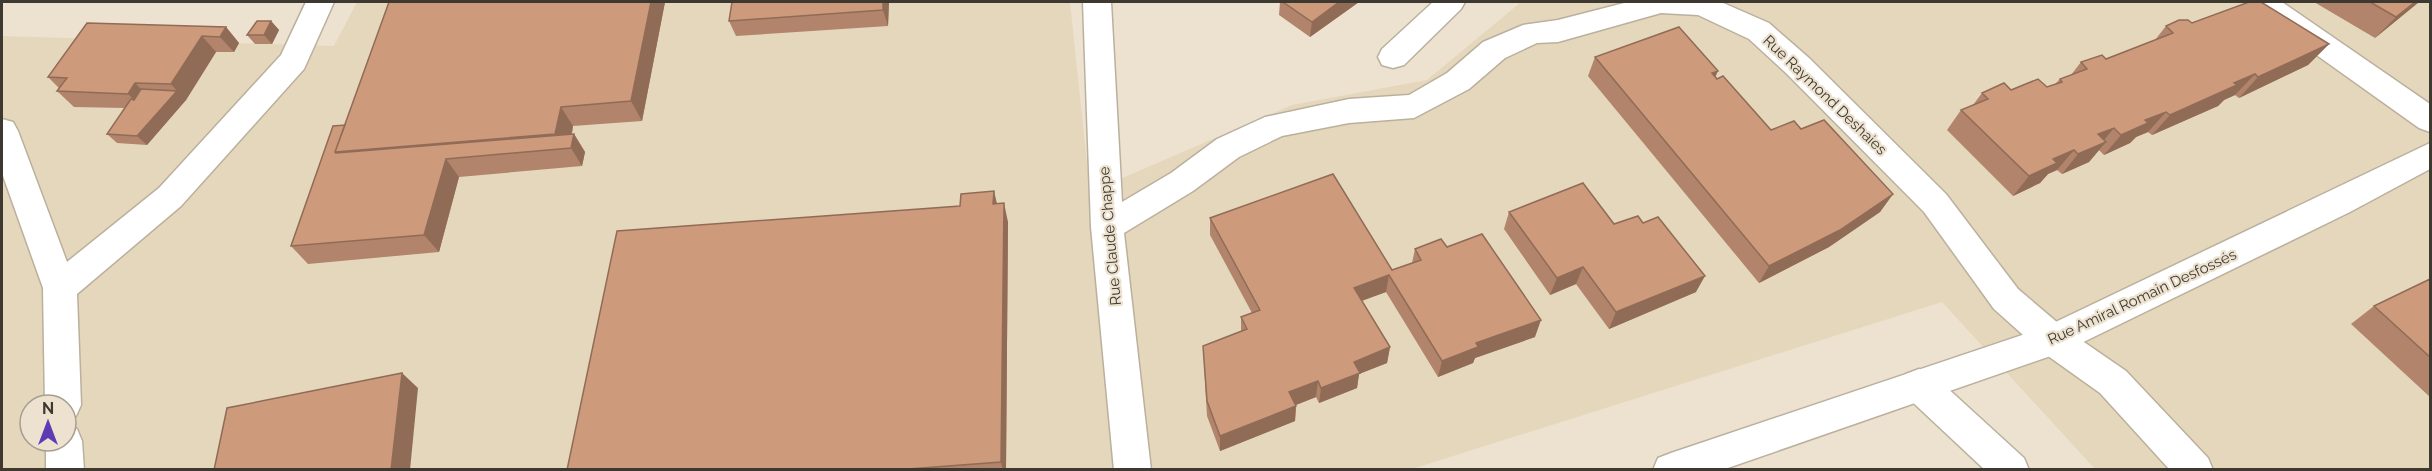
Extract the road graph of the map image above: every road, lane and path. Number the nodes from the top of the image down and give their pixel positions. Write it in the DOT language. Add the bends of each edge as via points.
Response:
graph roads {
  1 [pos="320,2"];
  2 [pos="1097,2"];
  3 [pos="1451,2"];
  4 [pos="2262,2"];
  5 [pos="1393,57"];
  6 [pos="2430,120"];
  7 [pos="2,131"];
  8 [pos="2430,155"];
  9 [pos="1107,227"];
  10 [pos="60,288"];
  11 [pos="2053,340"];
  12 [pos="1919,385"];
  13 [pos="63,393"];
  14 [pos="64,453"];
  15 [pos="65,470"];
  16 [pos="1133,470"];
  17 [pos="1671,470"];
  18 [pos="2011,470"];
  19 [pos="2194,470"];
  1 -- 10 [label="street" via="293,61 170,198"];
  2 -- 9 [label="street, Rue Claude Chappe"];
  3 -- 5 [label="street"];
  4 -- 6 [label="street"];
  7 -- 10 [label="street"];
  8 -- 11 [label="street, Rue Amiral Romain Desfossés"];
  9 -- 11 [label="street, Rue Raymond Deshaies" via="1182,182 1228,148 1276,125 1349,111 1414,105 1458,81 1494,50 1533,33 1558,31 1661,3 1702,5 1759,31 1798,66 1935,202 2006,299"];
  9 -- 16 [label="street, Rue Claude Chappe"];
  10 -- 13 [label="street"];
  11 -- 12 [label="street, Rue Amiral Romain Desfossés"];
  11 -- 19 [label="street, Rue Raymond Deshaies" via="2113,382"];
  12 -- 17 [label="street, Rue Amiral Romain Desfossés"];
  12 -- 18 [label="street"];
  14 -- 15 [label="street"];
}
